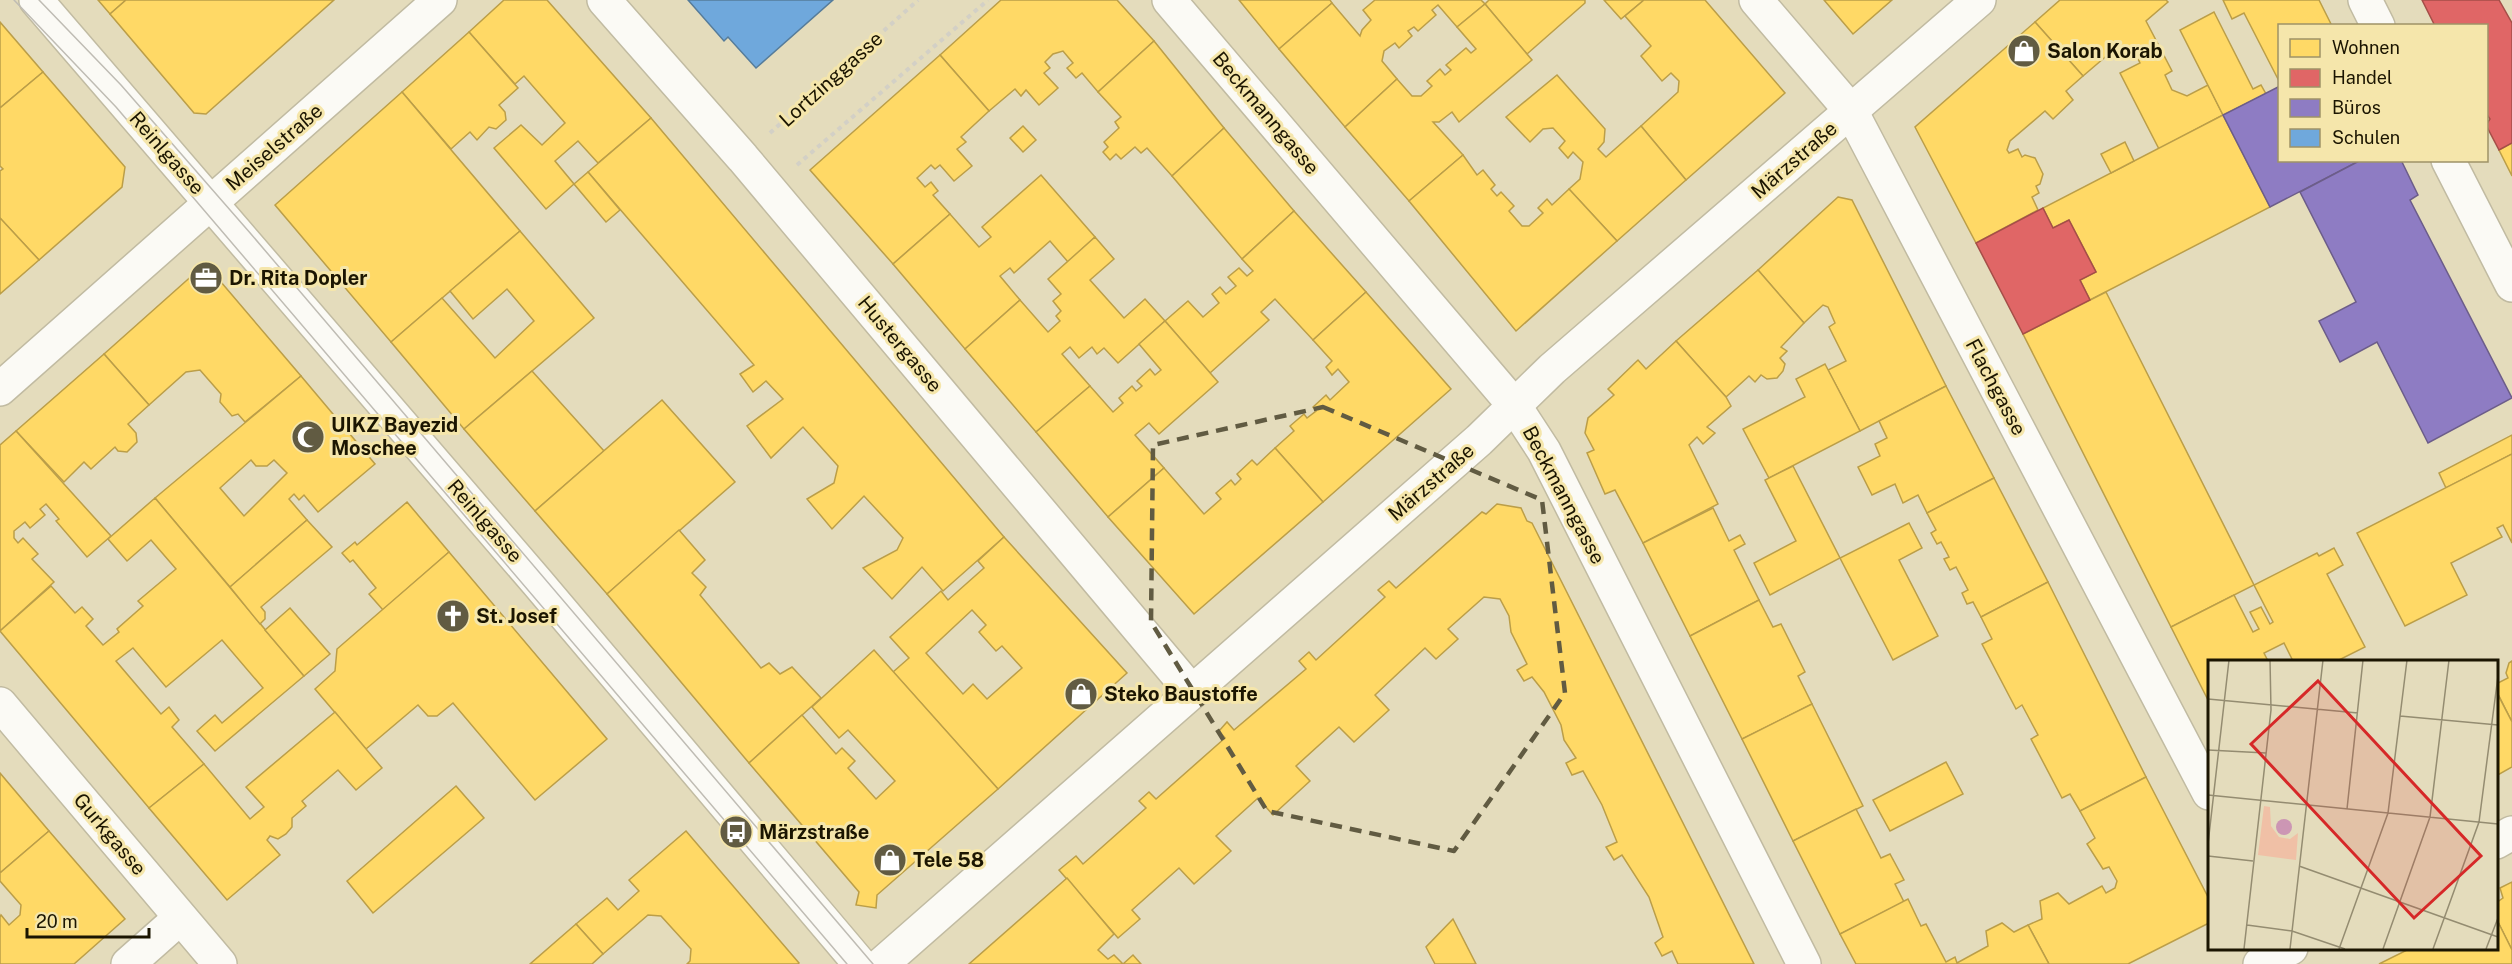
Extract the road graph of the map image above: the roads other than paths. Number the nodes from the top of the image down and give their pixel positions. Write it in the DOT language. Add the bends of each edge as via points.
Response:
graph roads {
  1 [pos="36,0"];
  2 [pos="440,0"];
  3 [pos="604,0"];
  4 [pos="1169,0"];
  5 [pos="1756,0"];
  6 [pos="1979,0"];
  7 [pos="2364,0"];
  8 [pos="2377,24"];
  9 [pos="1851,111"];
  10 [pos="2449,162"];
  11 [pos="210,203"];
  12 [pos="2512,285"];
  13 [pos="0,389"];
  14 [pos="1514,405"];
  15 [pos="1192,692"];
  16 [pos="0,704"];
  17 [pos="2208,791"];
  18 [pos="2512,833"];
  19 [pos="2497,841"];
  20 [pos="180,918"];
  21 [pos="2288,949"];
  22 [pos="2290,949"];
  23 [pos="128,964"];
  24 [pos="220,964"];
  25 [pos="860,964"];
  26 [pos="882,964"];
  27 [pos="1804,964"];
  28 [pos="2260,964"];
  29 [pos="2298,964"];
  1 -- 11 [label="street, Reinlgasse"];
  2 -- 11 [label="street, Meiselstraße"];
  3 -- 15 [label="street, Hustergasse" via="743,158"];
  4 -- 14 [label="street, Beckmanngasse"];
  5 -- 9 [label="street, Flachgasse"];
  6 -- 9 [label="street, Märzstraße"];
  7 -- 8 [label="street"];
  9 -- 14 [label="street, Märzstraße"];
  9 -- 17 [label="street, Flachgasse"];
  10 -- 12 [label="street"];
  11 -- 13 [label="street, Meiselstraße"];
  11 -- 25 [label="street, Reinlgasse"];
  14 -- 15 [label="street, Märzstraße"];
  14 -- 27 [label="street, Beckmanngasse" via="1544,451"];
  15 -- 26 [label="street, Märzstraße"];
  16 -- 20 [label="street, Gurkgasse"];
  18 -- 19 [label="street"];
  20 -- 23 [label="street"];
  20 -- 24 [label="street, Gurkgasse"];
  21 -- 28 [label="street"];
  22 -- 29 [label="street"];
}
